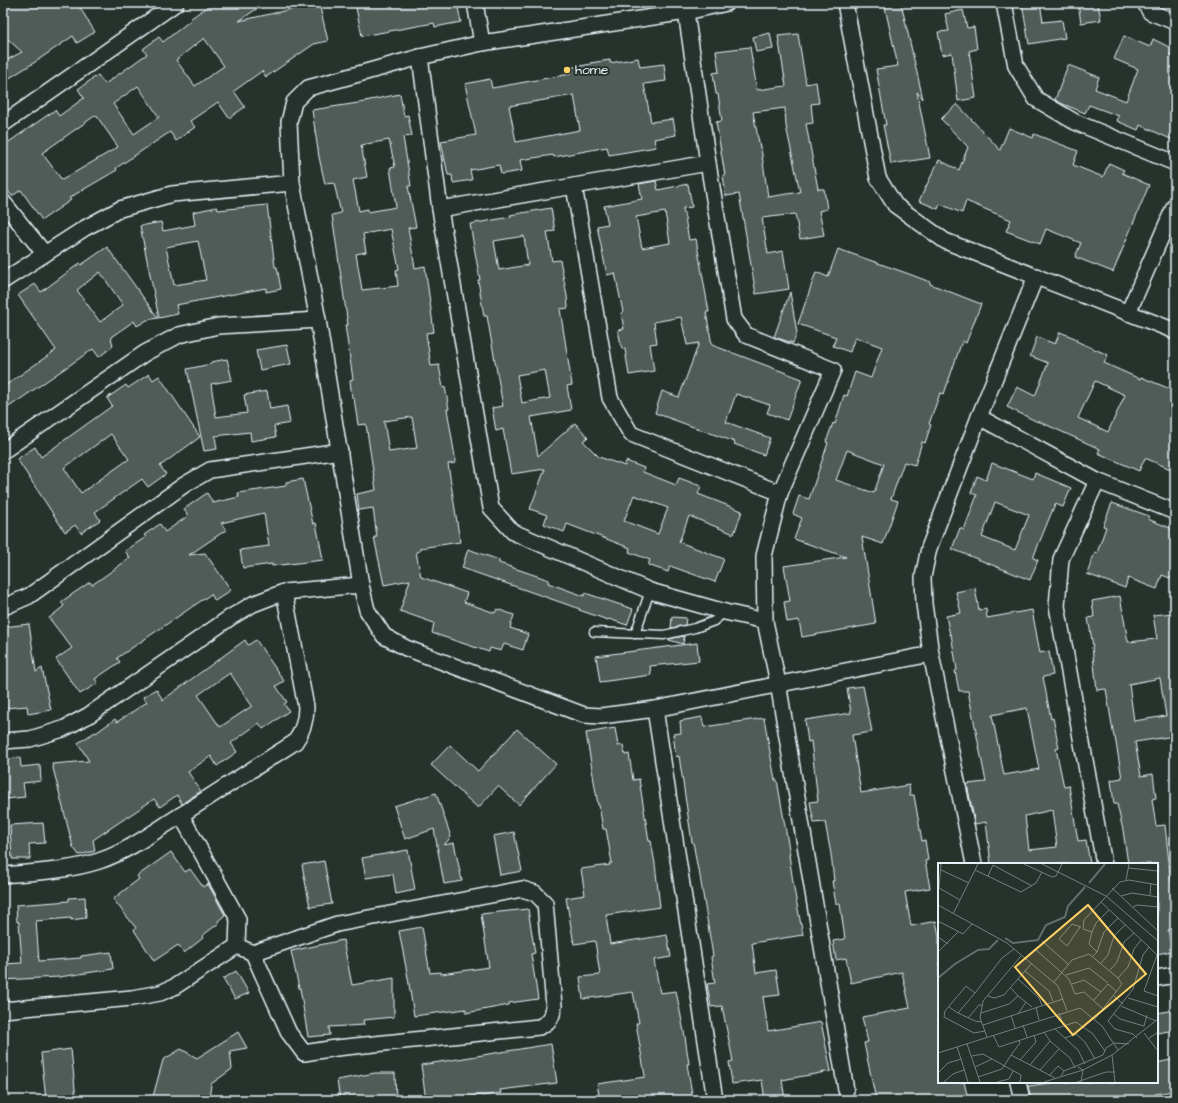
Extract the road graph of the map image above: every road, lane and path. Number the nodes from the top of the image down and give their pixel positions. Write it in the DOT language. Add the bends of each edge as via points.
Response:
graph roads {
  1 [pos="176,3"];
  2 [pos="475,3"];
  3 [pos="727,3"];
  4 [pos="845,3"];
  5 [pos="1004,3"];
  6 [pos="1145,3"];
  7 [pos="686,12"];
  8 [pos="1175,22"];
  9 [pos="482,43"];
  10 [pos="420,57"];
  11 [pos="3,124"];
  12 [pos="708,163"];
  13 [pos="1175,163"];
  14 [pos="292,183"];
  15 [pos="574,186"];
  16 [pos="3,202"];
  17 [pos="1175,205"];
  18 [pos="440,208"];
  19 [pos="44,253"];
  20 [pos="1036,276"];
  21 [pos="3,281"];
  22 [pos="1128,313"];
  23 [pos="318,320"];
  24 [pos="1175,331"];
  25 [pos="979,417"];
  26 [pos="3,451"];
  27 [pos="340,452"];
  28 [pos="1098,481"];
  29 [pos="780,493"];
  30 [pos="1175,512"];
  31 [pos="361,585"];
  32 [pos="650,590"];
  33 [pos="284,592"];
  34 [pos="3,607"];
  35 [pos="724,612"];
  36 [pos="765,620"];
  37 [pos="594,632"];
  38 [pos="635,634"];
  39 [pos="931,654"];
  40 [pos="778,684"];
  41 [pos="655,709"];
  42 [pos="3,741"];
  43 [pos="181,815"];
  44 [pos="974,863"];
  45 [pos="1104,863"];
  46 [pos="3,875"];
  47 [pos="237,946"];
  48 [pos="253,953"];
  49 [pos="1175,975"];
  50 [pos="1158,978"];
  51 [pos="3,1010"];
  52 [pos="1018,1083"];
  53 [pos="846,1090"];
  54 [pos="715,1100"];
  55 [pos="1022,1100"];
  1 -- 11 [label="street"];
  2 -- 9 [label="street"];
  3 -- 7 [label="street"];
  4 -- 20 [label="street" via="878,178 895,205 945,241"];
  5 -- 13 [label="street" via="1016,66 1036,99 1075,122"];
  6 -- 8 [label="street" via="1150,12"];
  7 -- 9 [label="street"];
  7 -- 12 [label="street"];
  9 -- 10 [label="street"];
  10 -- 14 [label="street" via="308,88 294,102 289,122"];
  10 -- 18 [label="street"];
  12 -- 15 [label="street"];
  12 -- 29 [label="street" via="734,319 746,335 834,370"];
  14 -- 19 [label="street" via="172,194 120,209"];
  14 -- 23 [label="street"];
  15 -- 18 [label="street"];
  15 -- 29 [label="street" via="610,398 631,434"];
  16 -- 19 [label="street"];
  17 -- 22 [label="street"];
  18 -- 32 [label="street" via="491,508 513,532"];
  19 -- 21 [label="street"];
  20 -- 22 [label="street"];
  20 -- 25 [label="street"];
  22 -- 24 [label="street"];
  23 -- 26 [label="street" via="218,326 180,335 145,353"];
  23 -- 27 [label="street"];
  25 -- 28 [label="street"];
  25 -- 39 [label="street" via="929,548 923,577"];
  27 -- 31 [label="street"];
  27 -- 34 [label="street" via="210,470 184,485 29,596"];
  28 -- 30 [label="street"];
  28 -- 45 [label="street" via="1061,559 1057,606"];
  29 -- 36 [label="street" via="764,556"];
  31 -- 33 [label="street"];
  31 -- 41 [label="street" via="367,610 384,636 406,648 584,716"];
  32 -- 35 [label="street"];
  32 -- 38 [label="lane"];
  33 -- 42 [label="street" via="253,604 231,617 89,715 63,729 30,739"];
  33 -- 43 [label="street" via="306,707 306,719 301,733 295,742"];
  35 -- 36 [label="street"];
  35 -- 38 [label="lane" via="714,621 695,628 664,635"];
  36 -- 40 [label="street"];
  37 -- 38 [label="lane"];
  39 -- 40 [label="street"];
  39 -- 44 [label="street"];
  40 -- 41 [label="street"];
  40 -- 53 [label="street"];
  41 -- 54 [label="street"];
  43 -- 46 [label="street" via="131,847 100,861 70,869"];
  43 -- 47 [label="street" via="238,919"];
  47 -- 48 [label="street"];
  47 -- 51 [label="street" via="174,987 160,992 132,998"];
  48 -- 48 [label="street" via="337,924 522,889 535,894 545,903 553,1016 547,1024 539,1028 304,1053 289,1033"];
  49 -- 50 [label="street"];
  52 -- 55 [label="street"];
}
